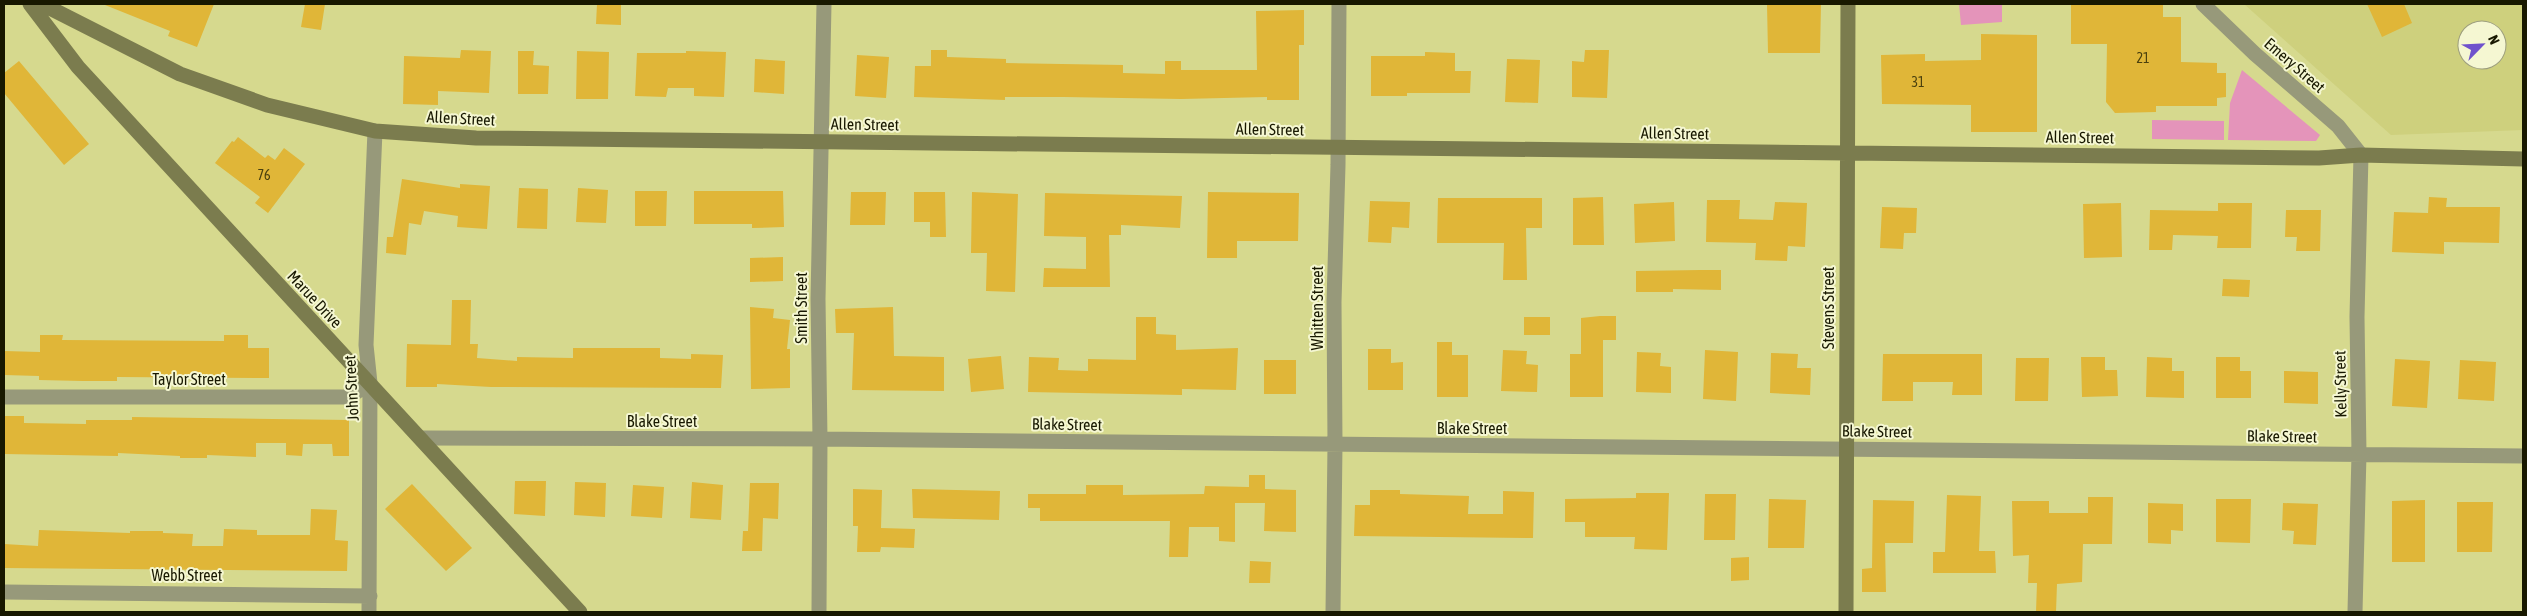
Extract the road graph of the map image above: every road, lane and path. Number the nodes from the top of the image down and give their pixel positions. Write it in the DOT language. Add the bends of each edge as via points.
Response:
graph roads {
  1 [pos="30,4"];
  2 [pos="42,4"];
  3 [pos="824,4"];
  4 [pos="1339,4"];
  5 [pos="1848,4"];
  6 [pos="2203,4"];
  7 [pos="375,131"];
  8 [pos="823,141"];
  9 [pos="1338,147"];
  10 [pos="1848,152"];
  11 [pos="2361,155"];
  12 [pos="2523,159"];
  13 [pos="370,383"];
  14 [pos="4,397"];
  15 [pos="421,438"];
  16 [pos="820,439"];
  17 [pos="1335,444"];
  18 [pos="1846,448"];
  19 [pos="2359,454"];
  20 [pos="2523,456"];
  21 [pos="4,592"];
  22 [pos="370,596"];
  23 [pos="369,612"];
  24 [pos="580,612"];
  25 [pos="820,612"];
  26 [pos="1334,612"];
  27 [pos="1846,612"];
  28 [pos="2355,612"];
  1 -- 13 [label="street, Marue Drive" via="78,67"];
  2 -- 7 [label="street, Allen Street" via="180,74 267,105"];
  3 -- 8 [label="street, Smith Street"];
  4 -- 9 [label="street, Whitten Street"];
  5 -- 10 [label="street, Stevens Street"];
  6 -- 11 [label="street, Emery Street" via="2338,126"];
  7 -- 8 [label="street, Allen Street" via="476,138"];
  7 -- 13 [label="street, John Street" via="367,291 366,345"];
  8 -- 9 [label="street, Allen Street"];
  8 -- 16 [label="street, Smith Street" via="818,298"];
  9 -- 10 [label="street, Allen Street"];
  9 -- 17 [label="street, Whitten Street"];
  10 -- 11 [label="street, Allen Street" via="2319,158"];
  10 -- 18 [label="street, Stevens Street"];
  11 -- 12 [label="street, Allen Street"];
  11 -- 19 [label="street, Kelly Street" via="2357,317"];
  13 -- 14 [label="street, Taylor Street" via="349,397"];
  13 -- 15 [label="street, Marue Drive"];
  13 -- 22 [label="street, John Street"];
  15 -- 16 [label="street, Blake Street"];
  15 -- 24 [label="street, Marue Drive"];
  16 -- 17 [label="street, Blake Street"];
  16 -- 25 [label="street, Smith Street"];
  17 -- 18 [label="street, Blake Street"];
  17 -- 26 [label="street, Whitten Street"];
  18 -- 19 [label="street, Blake Street"];
  18 -- 27 [label="street, Stevens Street"];
  19 -- 20 [label="street, Blake Street"];
  19 -- 28 [label="street, Kelly Street"];
  21 -- 22 [label="street, Webb Street"];
  22 -- 23 [label="street, John Street"];
}
